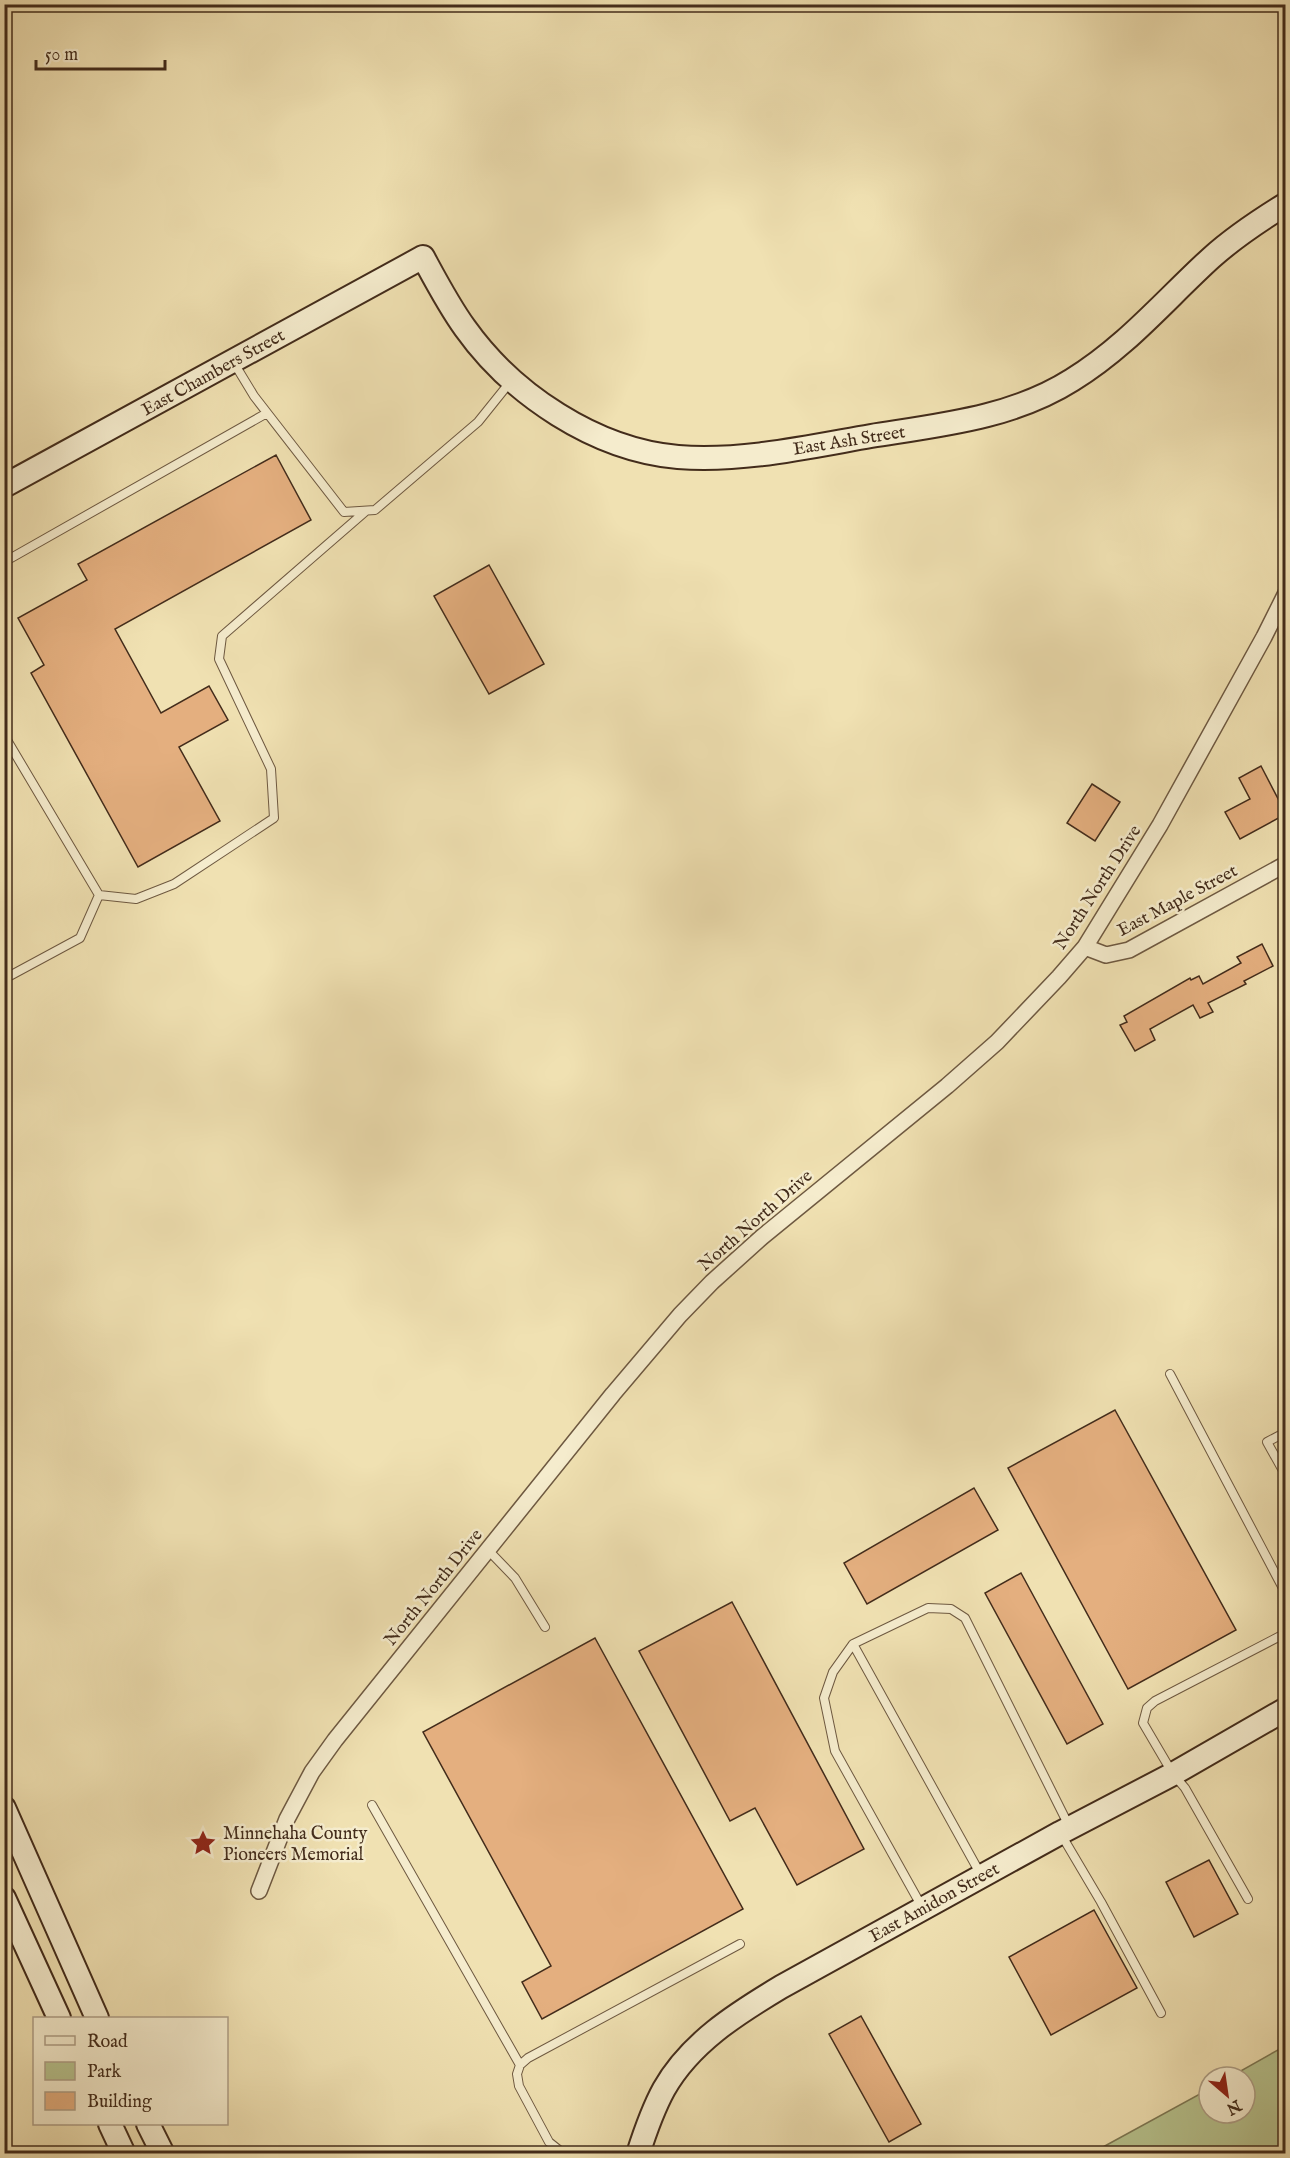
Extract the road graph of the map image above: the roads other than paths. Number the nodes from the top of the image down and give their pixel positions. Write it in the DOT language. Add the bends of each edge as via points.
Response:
graph roads {
  1 [pos="1286,204"];
  2 [pos="423,257"];
  3 [pos="232,361"];
  4 [pos="512,380"];
  5 [pos="267,412"];
  6 [pos="4,486"];
  7 [pos="366,511"];
  8 [pos="4,562"];
  9 [pos="1286,592"];
  10 [pos="4,735"];
  11 [pos="1286,864"];
  12 [pos="99,895"];
  13 [pos="1085,947"];
  14 [pos="4,979"];
  15 [pos="1170,1374"];
  16 [pos="1286,1432"];
  17 [pos="1286,1476"];
  18 [pos="488,1550"];
  19 [pos="1286,1594"];
  20 [pos="544,1627"];
  21 [pos="1286,1633"];
  22 [pos="853,1644"];
  23 [pos="1286,1709"];
  24 [pos="1173,1774"];
  25 [pos="372,1805"];
  26 [pos="4,1808"];
  27 [pos="1065,1830"];
  28 [pos="982,1876"];
  29 [pos="259,1891"];
  30 [pos="4,1898"];
  31 [pos="1248,1899"];
  32 [pos="923,1909"];
  33 [pos="740,1944"];
  34 [pos="1161,2013"];
  35 [pos="58,2017"];
  36 [pos="96,2017"];
  37 [pos="520,2065"];
  38 [pos="110,2125"];
  39 [pos="148,2125"];
  40 [pos="124,2154"];
  41 [pos="163,2154"];
  42 [pos="564,2154"];
  43 [pos="638,2154"];
  1 -- 4 [label="street, East Ash Street" via="1212,258 1095,366 1025,404 970,420 776,452 679,457 610,441 554,410"];
  2 -- 3 [label="street, East Chambers Street"];
  2 -- 4 [label="street, East Ash Street" via="464,326"];
  3 -- 5 [label="lane"];
  3 -- 6 [label="street, East Chambers Street"];
  4 -- 7 [label="lane" via="478,422 375,510"];
  5 -- 7 [label="lane" via="344,512"];
  5 -- 8 [label="lane"];
  7 -- 12 [label="lane" via="222,636 219,658 271,768 274,818 174,884 136,899"];
  9 -- 13 [label="street, North North Drive" via="1160,825"];
  10 -- 12 [label="lane"];
  11 -- 13 [label="street, East Maple Street" via="1129,950 1106,955"];
  12 -- 14 [label="lane" via="80,938"];
  13 -- 18 [label="street, North North Drive" via="997,1042 712,1282 613,1394"];
  15 -- 19 [label="lane"];
  16 -- 17 [label="lane" via="1267,1442"];
  18 -- 20 [label="lane" via="515,1578"];
  18 -- 29 [label="street, North North Drive" via="312,1772 287,1819"];
  21 -- 24 [label="lane" via="1147,1708 1143,1723"];
  22 -- 27 [label="lane" via="928,1608 951,1609 965,1618"];
  22 -- 28 [label="lane"];
  22 -- 32 [label="lane" via="833,1672 824,1698 835,1751"];
  23 -- 24 [label="street, East Amidon Street"];
  24 -- 27 [label="street, East Amidon Street"];
  24 -- 31 [label="lane" via="1185,1788"];
  25 -- 37 [label="lane"];
  26 -- 36 [label="street"];
  27 -- 28 [label="street, East Amidon Street"];
  27 -- 34 [label="lane"];
  28 -- 32 [label="street, East Amidon Street"];
  30 -- 35 [label="street"];
  32 -- 43 [label="street, East Amidon Street" via="766,1996 704,2040 663,2091"];
  33 -- 37 [label="lane"];
  37 -- 42 [label="lane" via="519,2086 549,2142"];
  38 -- 40 [label="street"];
  39 -- 41 [label="street"];
}
